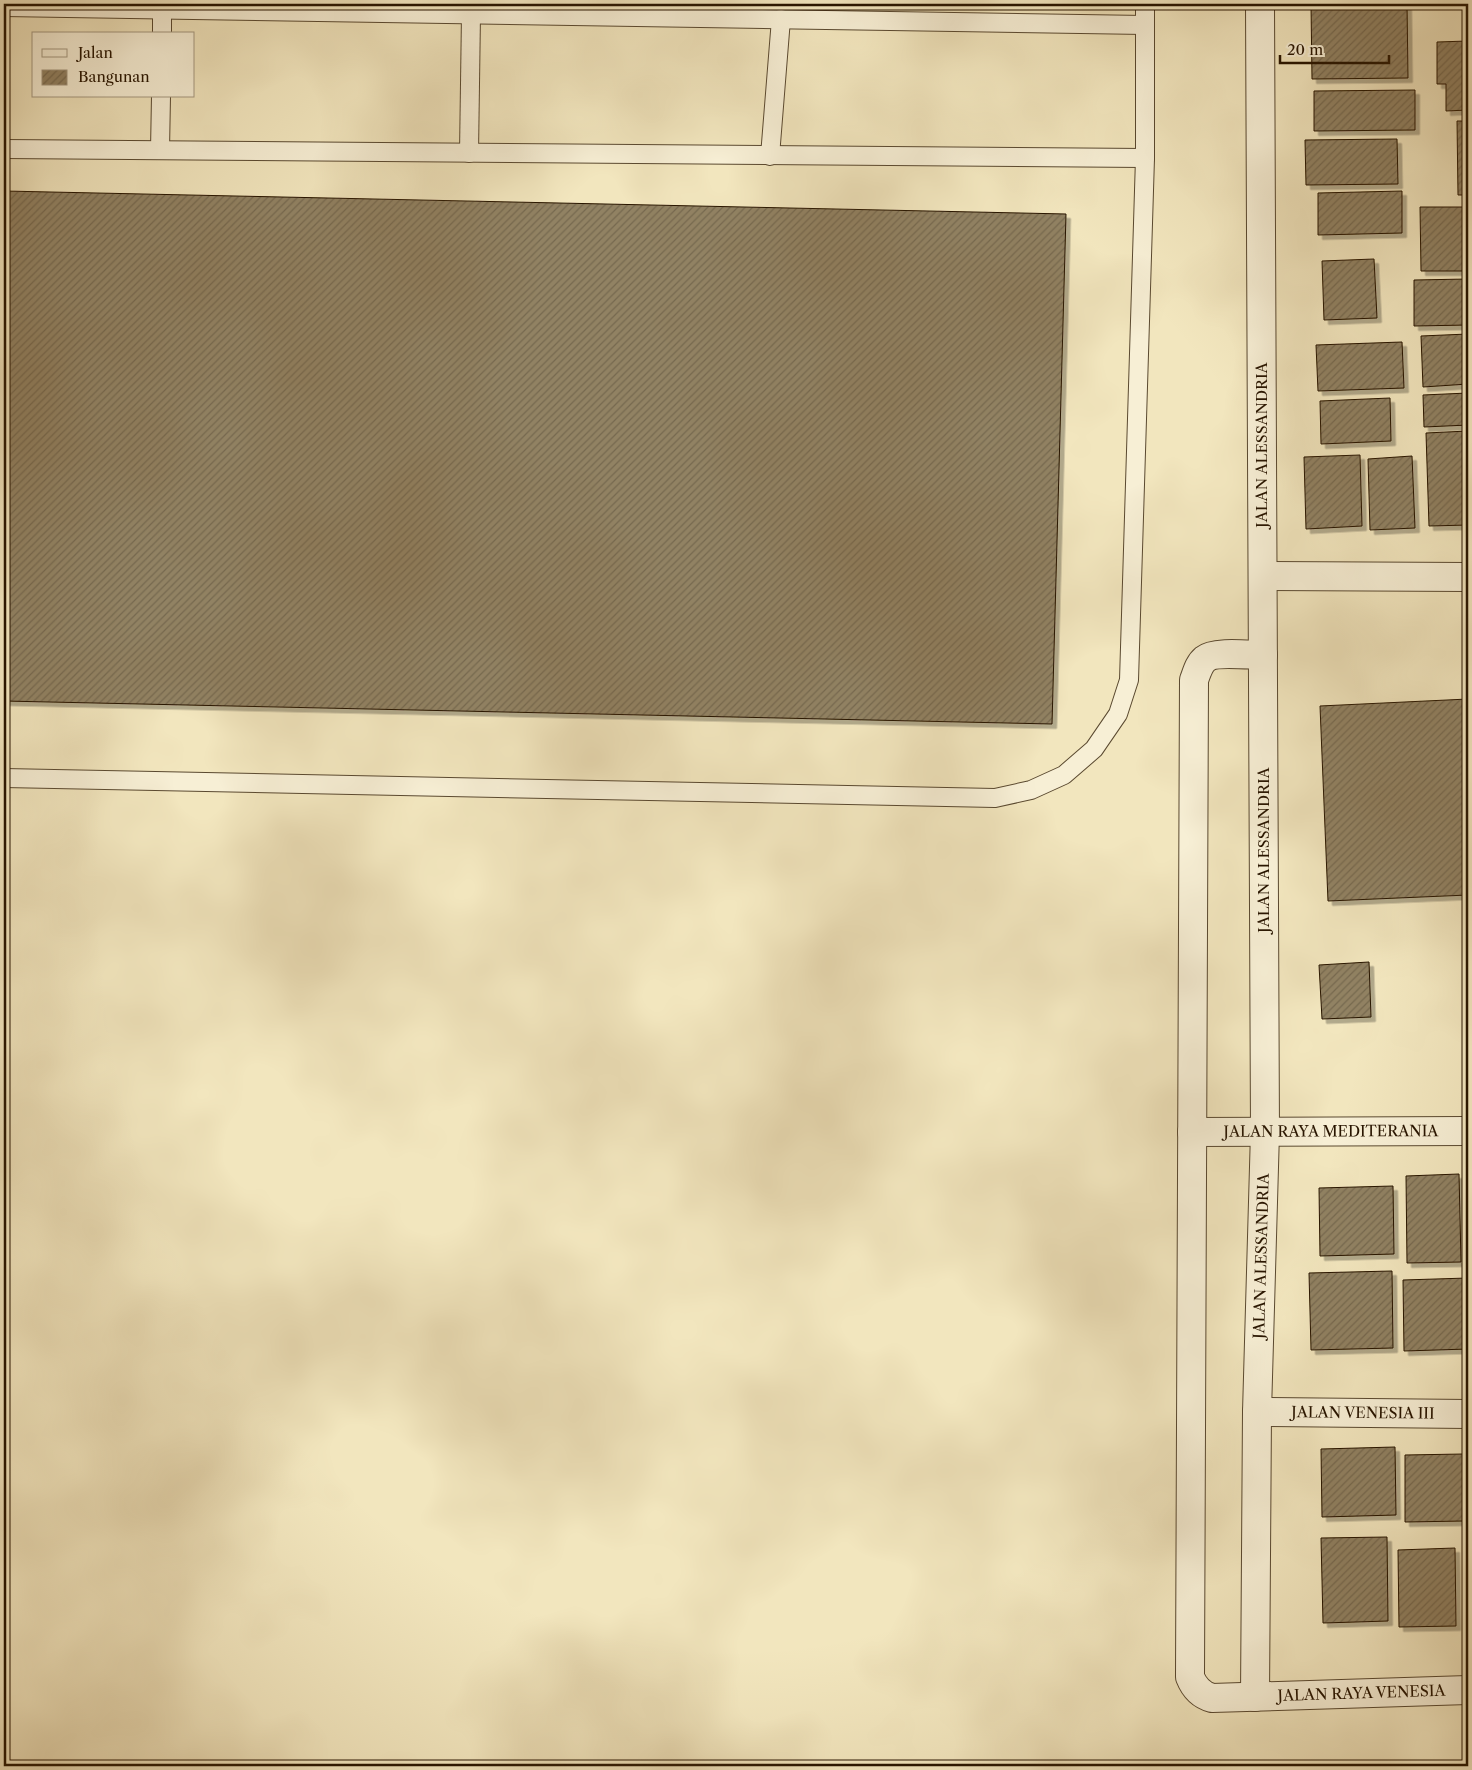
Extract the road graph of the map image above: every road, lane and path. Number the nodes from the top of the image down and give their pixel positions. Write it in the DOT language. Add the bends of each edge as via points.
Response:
graph roads {
  1 [pos="1145,4"];
  2 [pos="1260,4"];
  3 [pos="4,7"];
  4 [pos="162,10"];
  5 [pos="471,14"];
  6 [pos="781,19"];
  7 [pos="1145,25"];
  8 [pos="162,32"];
  9 [pos="161,98"];
  10 [pos="4,149"];
  11 [pos="160,150"];
  12 [pos="469,153"];
  13 [pos="770,156"];
  14 [pos="1144,158"];
  15 [pos="1263,576"];
  16 [pos="1468,577"];
  17 [pos="1263,655"];
  18 [pos="4,778"];
  19 [pos="1468,1131"];
  20 [pos="1192,1132"];
  21 [pos="1265,1132"];
  22 [pos="1257,1412"];
  23 [pos="1468,1414"];
  24 [pos="1468,1690"];
  25 [pos="1255,1697"];
  1 -- 7 [label="lane"];
  2 -- 15 [label="street, JALAN ALESSANDRIA"];
  3 -- 4 [label="lane"];
  4 -- 5 [label="lane"];
  4 -- 8 [label="lane"];
  5 -- 6 [label="lane"];
  5 -- 12 [label="lane"];
  6 -- 7 [label="lane"];
  6 -- 13 [label="lane"];
  7 -- 14 [label="lane"];
  9 -- 11 [label="lane"];
  10 -- 11 [label="lane"];
  11 -- 12 [label="lane"];
  12 -- 13 [label="lane"];
  13 -- 14 [label="lane"];
  14 -- 18 [label="lane" via="1128,680 1118,714 1094,749 1064,775 1031,790 995,798"];
  15 -- 16 [label="street"];
  15 -- 17 [label="street, JALAN ALESSANDRIA"];
  17 -- 20 [label="street, JALAN RAYA VENESIA" via="1214,655 1198,667 1194,680"];
  17 -- 21 [label="street, JALAN ALESSANDRIA"];
  19 -- 21 [label="street, JALAN RAYA MEDITERANIA"];
  20 -- 21 [label="street, JALAN RAYA MEDITERANIA"];
  20 -- 25 [label="street, JALAN RAYA VENESIA" via="1190,1676 1193,1684 1212,1698"];
  21 -- 22 [label="street, JALAN ALESSANDRIA"];
  22 -- 23 [label="street, JALAN VENESIA III"];
  22 -- 25 [label="street, JALAN ALESSANDRIA"];
  24 -- 25 [label="street, JALAN RAYA VENESIA"];
}
